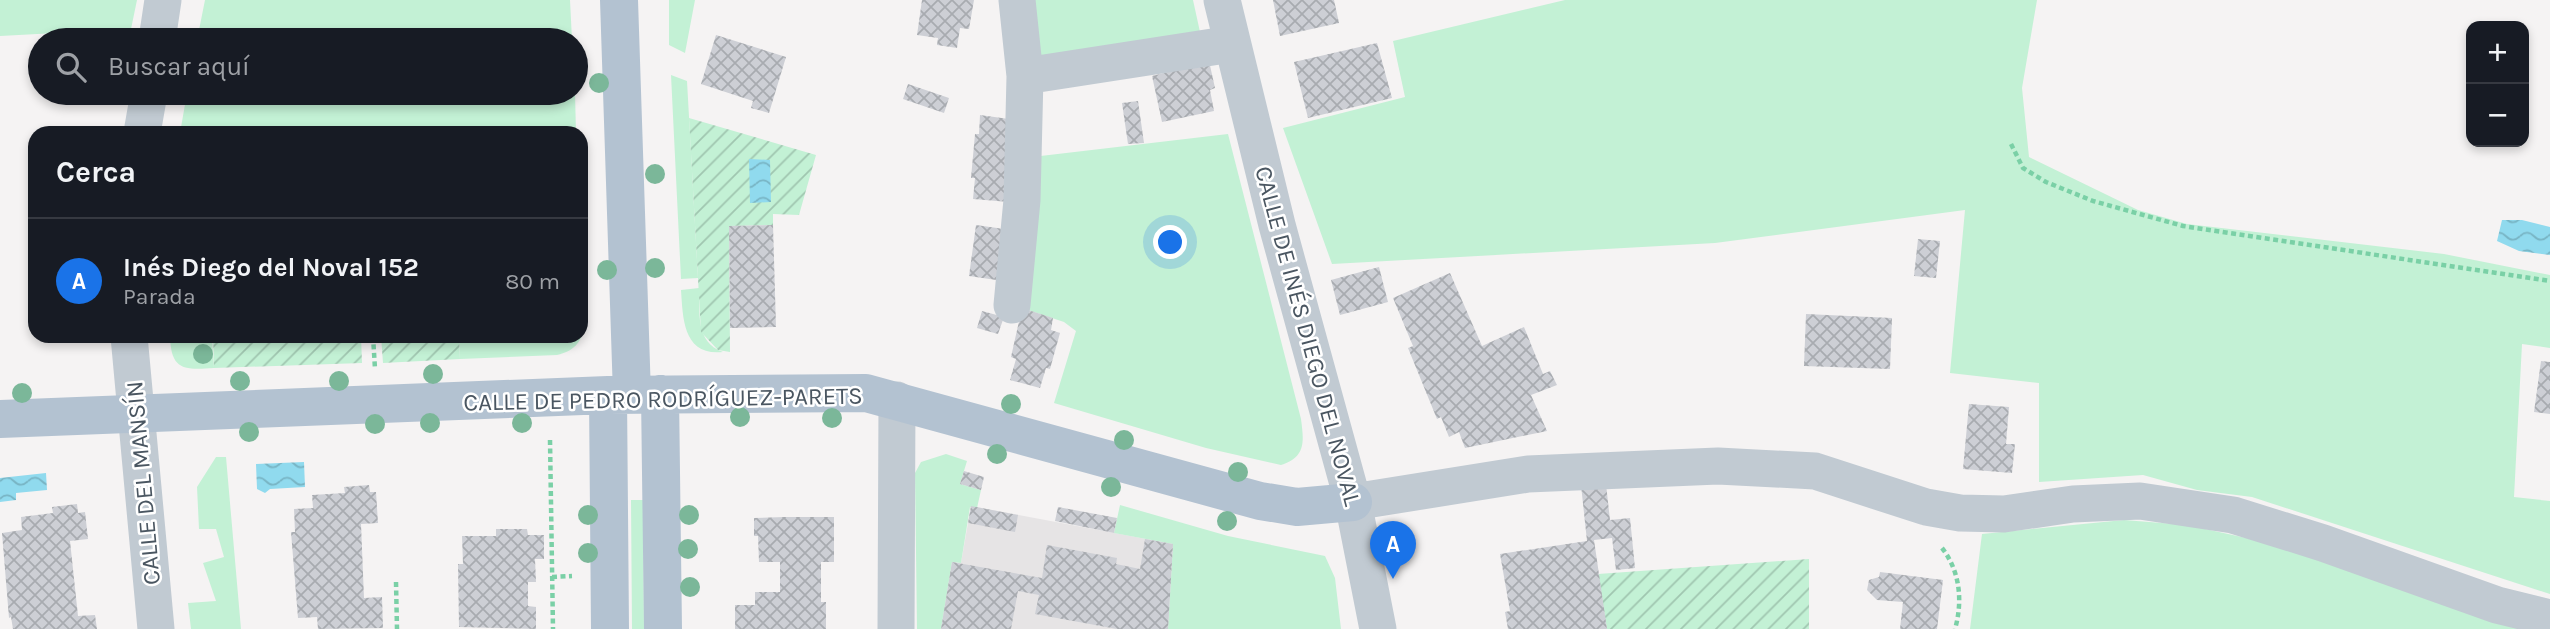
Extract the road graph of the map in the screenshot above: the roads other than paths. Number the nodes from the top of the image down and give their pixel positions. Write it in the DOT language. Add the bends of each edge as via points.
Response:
graph roads {
  1 [pos="163,0"];
  2 [pos="619,0"];
  3 [pos="1017,0"];
  4 [pos="1222,0"];
  5 [pos="159,28"];
  6 [pos="1232,44"];
  7 [pos="1025,76"];
  8 [pos="147,105"];
  9 [pos="143,126"];
  10 [pos="1012,305"];
  11 [pos="130,343"];
  12 [pos="633,395"];
  13 [pos="897,400"];
  14 [pos="137,413"];
  15 [pos="0,419"];
  16 [pos="1353,502"];
  17 [pos="2550,618"];
  18 [pos="156,629"];
  19 [pos="610,629"];
  20 [pos="663,629"];
  21 [pos="896,629"];
  22 [pos="1378,629"];
  1 -- 5 [label="street"];
  2 -- 12 [label="main road"];
  3 -- 7 [label="street"];
  4 -- 6 [label="street, CALLE DE INÉS DIEGO DEL NOVAL"];
  6 -- 7 [label="street"];
  6 -- 16 [label="street, CALLE DE INÉS DIEGO DEL NOVAL" via="1276,225"];
  7 -- 10 [label="street" via="1022,201"];
  8 -- 9 [label="street"];
  11 -- 14 [label="street, CALLE DEL MANSÍN"];
  12 -- 13 [label="main road, CALLE DE PEDRO RODRÍGUEZ-PARETS" via="833,392"];
  12 -- 14 [label="main road, CALLE DE PEDRO RODRÍGUEZ-PARETS"];
  12 -- 19 [label="main road"];
  12 -- 20 [label="main road"];
  13 -- 16 [label="main road, CALLE DE PEDRO RODRÍGUEZ-PARETS" via="1260,501 1297,507"];
  13 -- 21 [label="street"];
  14 -- 15 [label="main road, CALLE DE PEDRO RODRÍGUEZ-PARETS"];
  14 -- 18 [label="street, CALLE DEL MANSÍN"];
  16 -- 17 [label="street" via="1528,474 1718,466 1815,471 1926,507 1960,513 2004,514 2140,501 2233,515 2497,605"];
  16 -- 22 [label="street, CALLE DE INÉS DIEGO DEL NOVAL"];
}
